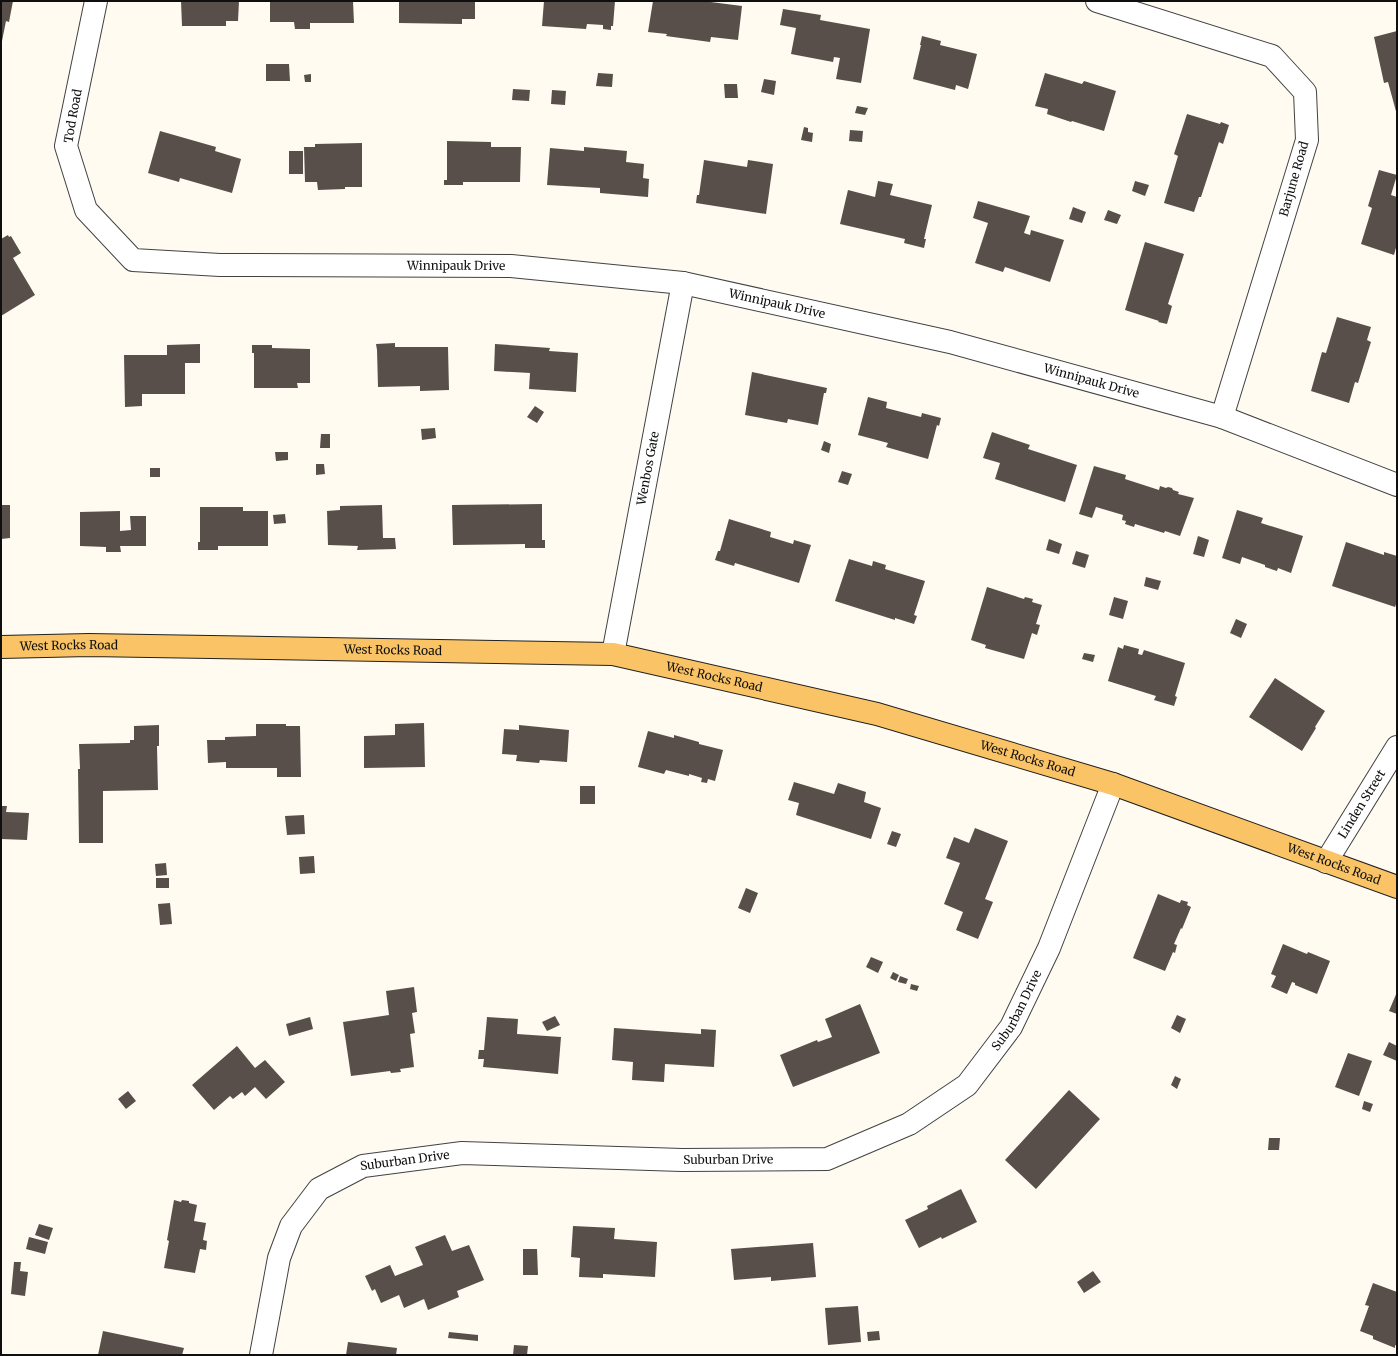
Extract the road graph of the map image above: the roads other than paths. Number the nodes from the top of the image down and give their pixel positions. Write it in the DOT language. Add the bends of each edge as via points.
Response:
graph roads {
  1 [pos="96,1"];
  2 [pos="1097,1"];
  3 [pos="133,260"];
  4 [pos="683,283"];
  5 [pos="1222,417"];
  6 [pos="1397,485"];
  7 [pos="1,647"];
  8 [pos="613,654"];
  9 [pos="1397,747"];
  10 [pos="1113,784"];
  11 [pos="1326,862"];
  12 [pos="1397,887"];
  13 [pos="262,1355"];
  1 -- 3 [label="street, Tod Road" via="66,146 86,210"];
  2 -- 5 [label="street, Barjune Road" via="1272,56 1305,92 1307,140"];
  3 -- 4 [label="street, Winnipauk Drive" via="220,265 511,266"];
  4 -- 5 [label="street, Winnipauk Drive" via="950,342"];
  4 -- 8 [label="street, Wenbos Gate"];
  5 -- 6 [label="street, Winnipauk Drive"];
  7 -- 8 [label="main road, West Rocks Road" via="89,645"];
  8 -- 10 [label="main road, West Rocks Road" via="877,714"];
  9 -- 11 [label="street, Linden Street"];
  10 -- 11 [label="main road, West Rocks Road"];
  10 -- 13 [label="street, Suburban Drive" via="1049,948 1011,1027 967,1085 909,1124 827,1159 682,1160 462,1153 363,1166 319,1189 291,1226 279,1258"];
  11 -- 12 [label="main road, West Rocks Road"];
}
